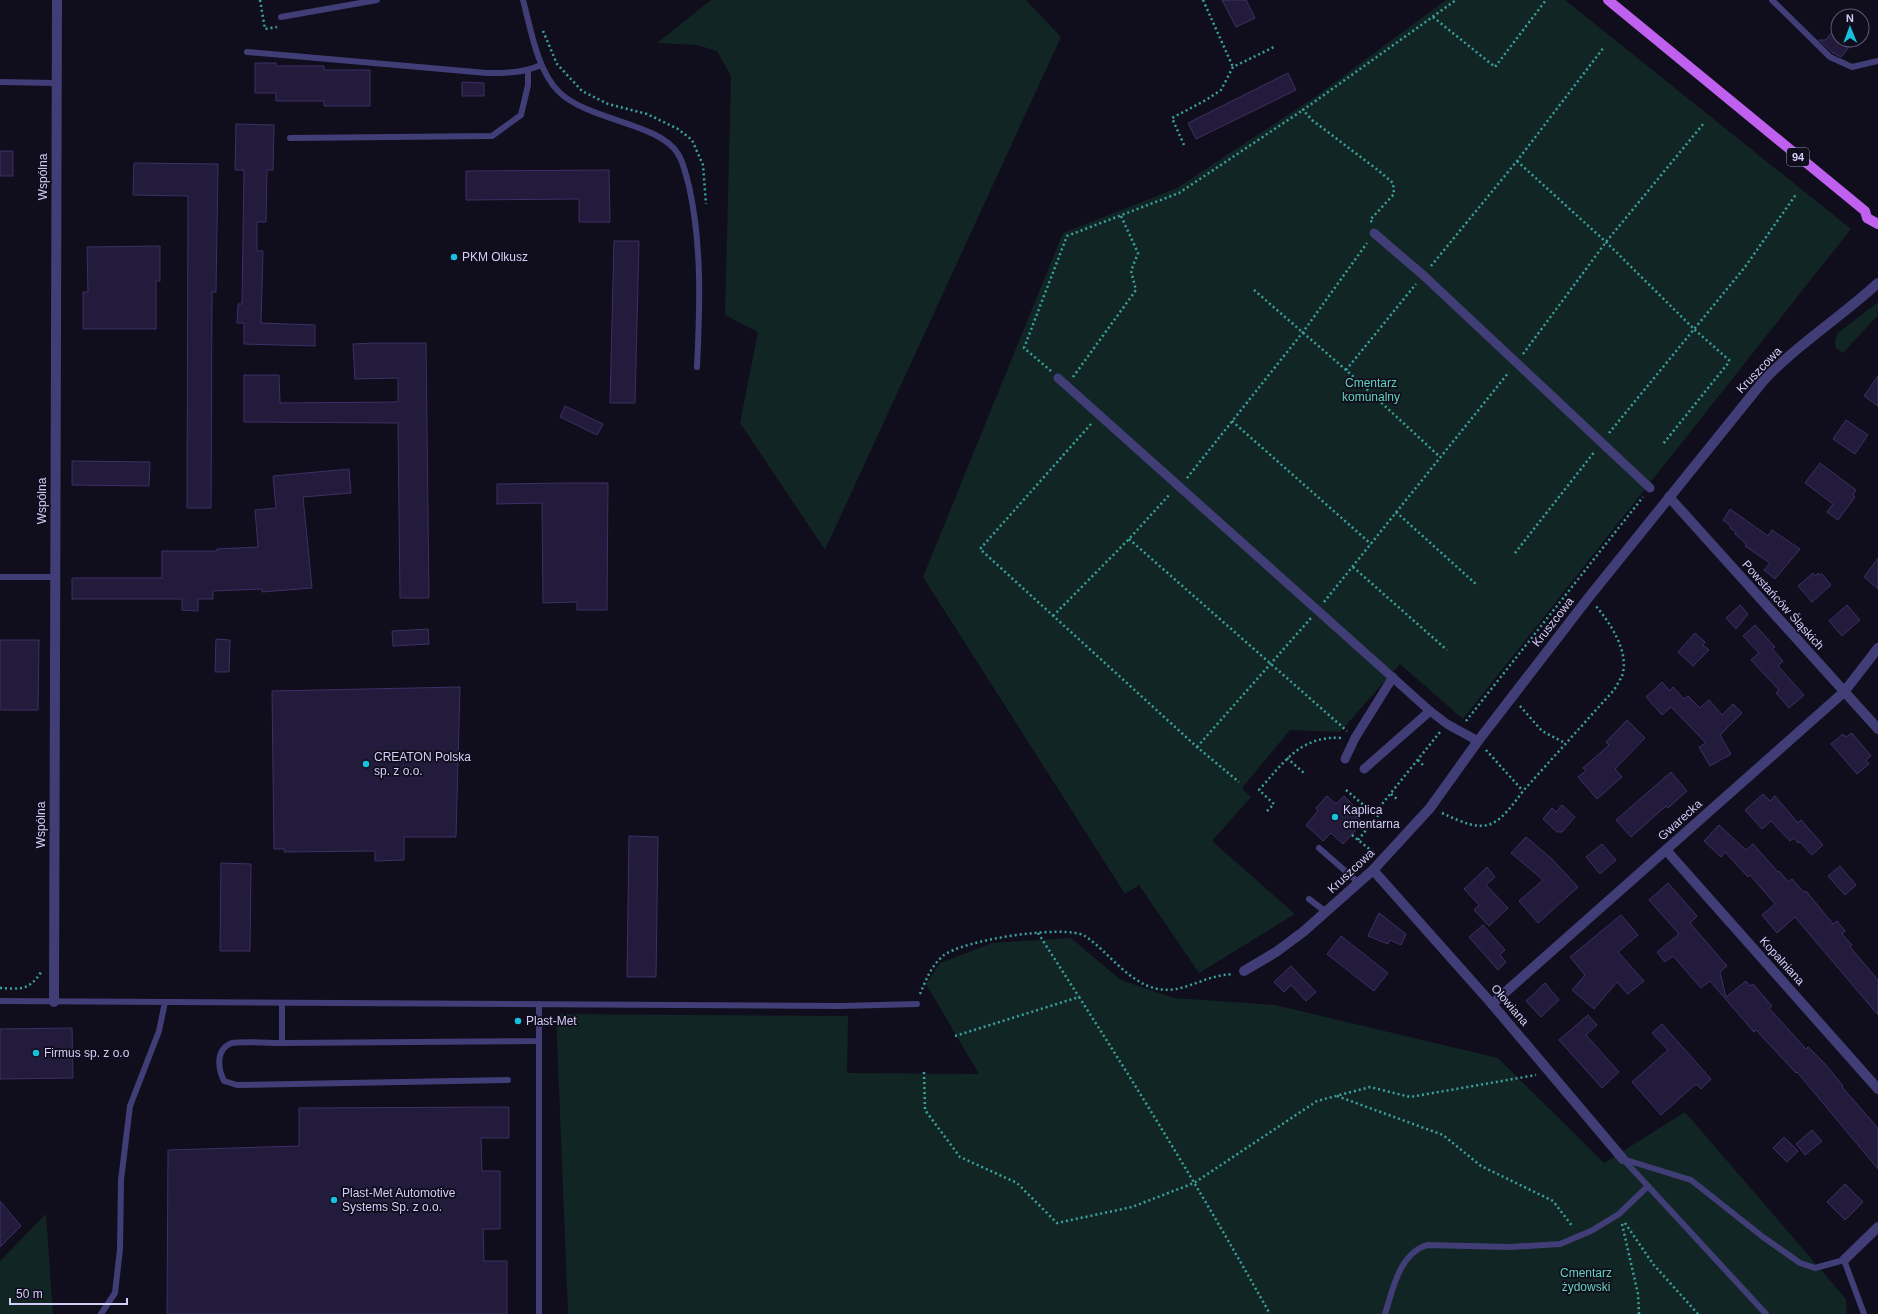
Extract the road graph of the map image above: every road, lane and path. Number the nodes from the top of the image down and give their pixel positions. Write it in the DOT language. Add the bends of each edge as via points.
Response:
graph roads {
  1 [pos="57,0"];
  2 [pos="377,0"];
  3 [pos="523,0"];
  4 [pos="1203,0"];
  5 [pos="1456,0"];
  6 [pos="1546,0"];
  7 [pos="1608,0"];
  8 [pos="1772,0"];
  9 [pos="281,17"];
  10 [pos="1433,17"];
  11 [pos="542,29"];
  12 [pos="1276,46"];
  13 [pos="1604,48"];
  14 [pos="247,52"];
  15 [pos="1878,61"];
  16 [pos="541,65"];
  17 [pos="1233,68"];
  18 [pos="528,71"];
  19 [pos="0,82"];
  20 [pos="57,82"];
  21 [pos="1303,110"];
  22 [pos="1704,123"];
  23 [pos="290,138"];
  24 [pos="1184,145"];
  25 [pos="1517,161"];
  26 [pos="1797,193"];
  27 [pos="706,204"];
  28 [pos="1121,216"];
  29 [pos="1878,224"];
  30 [pos="1374,233"];
  31 [pos="1606,242"];
  32 [pos="1423,275"];
  33 [pos="1878,283"];
  34 [pos="1254,290"];
  35 [pos="1694,330"];
  36 [pos="1303,332"];
  37 [pos="1516,363"];
  38 [pos="697,367"];
  39 [pos="1346,370"];
  40 [pos="1058,378"];
  41 [pos="1067,385"];
  42 [pos="1100,415"];
  43 [pos="1232,421"];
  44 [pos="1602,442"];
  45 [pos="1663,444"];
  46 [pos="1440,457"];
  47 [pos="1178,485"];
  48 [pos="1650,488"];
  49 [pos="1669,497"];
  50 [pos="1396,512"];
  51 [pos="1129,539"];
  52 [pos="1372,544"];
  53 [pos="1515,553"];
  54 [pos="1353,567"];
  55 [pos="0,577"];
  56 [pos="55,577"];
  57 [pos="1477,585"];
  58 [pos="1589,597"];
  59 [pos="1318,610"];
  60 [pos="1053,616"];
  61 [pos="1878,648"];
  62 [pos="1447,650"];
  63 [pos="1272,664"];
  64 [pos="1393,677"];
  65 [pos="1844,692"];
  66 [pos="1512,697"];
  67 [pos="1430,711"];
  68 [pos="1447,724"];
  69 [pos="1459,730"];
  70 [pos="1878,730"];
  71 [pos="1355,738"];
  72 [pos="1478,741"];
  73 [pos="1565,743"];
  74 [pos="1197,747"];
  75 [pos="1287,758"];
  76 [pos="1344,759"];
  77 [pos="1418,760"];
  78 [pos="1423,765"];
  79 [pos="1364,769"];
  80 [pos="1304,773"];
  81 [pos="1239,782"];
  82 [pos="1346,790"];
  83 [pos="1523,791"];
  84 [pos="1391,794"];
  85 [pos="1397,799"];
  86 [pos="1430,808"];
  87 [pos="1378,810"];
  88 [pos="1267,811"];
  89 [pos="1352,834"];
  90 [pos="1358,840"];
  91 [pos="1319,848"];
  92 [pos="1666,850"];
  93 [pos="1375,854"];
  94 [pos="1374,870"];
  95 [pos="1358,883"];
  96 [pos="1309,898"];
  97 [pos="1326,912"];
  98 [pos="1038,933"];
  99 [pos="1244,971"];
  100 [pos="1079,998"];
  101 [pos="0,1001"];
  102 [pos="54,1002"];
  103 [pos="165,1002"];
  104 [pos="282,1004"];
  105 [pos="539,1004"];
  106 [pos="917,1004"];
  107 [pos="1492,1004"];
  108 [pos="955,1036"];
  109 [pos="538,1041"];
  110 [pos="282,1043"];
  111 [pos="924,1072"];
  112 [pos="1550,1073"];
  113 [pos="508,1080"];
  114 [pos="1878,1089"];
  115 [pos="1337,1096"];
  116 [pos="1623,1159"];
  117 [pos="1194,1183"];
  118 [pos="1648,1186"];
  119 [pos="1619,1214"];
  120 [pos="1878,1227"];
  121 [pos="1579,1236"];
  122 [pos="1844,1260"];
  123 [pos="101,1314"];
  124 [pos="539,1314"];
  125 [pos="1270,1314"];
  126 [pos="1385,1314"];
  127 [pos="1639,1314"];
  128 [pos="1698,1314"];
  129 [pos="1766,1314"];
  130 [pos="1864,1314"];
  1 -- 20 [label="street, Wspólna"];
  2 -- 9 [label="lane"];
  3 -- 16 [label="lane"];
  4 -- 17 [label="path"];
  5 -- 10 [label="path"];
  6 -- 10 [label="path" via="1495,67"];
  7 -- 29 [label="main road, 94" via="1865,211 1867,218"];
  8 -- 15 [label="lane" via="1830,57 1852,67"];
  10 -- 21 [label="path"];
  11 -- 27 [label="path" via="557,64 582,91 608,104 646,114 678,129 692,140 703,165"];
  12 -- 17 [label="path"];
  13 -- 25 [label="path"];
  14 -- 18 [label="lane" via="487,73"];
  16 -- 18 [label="lane"];
  16 -- 38 [label="lane" via="559,92 582,108 667,141 678,154 693,206 700,299"];
  17 -- 24 [label="path" via="1221,90 1172,118"];
  18 -- 23 [label="lane" via="528,85 521,115 492,136"];
  19 -- 20 [label="lane"];
  20 -- 56 [label="street, Wspólna"];
  21 -- 28 [label="path" via="1179,193"];
  21 -- 30 [label="path" via="1312,120 1393,183 1394,194 1370,220 1378,227"];
  22 -- 31 [label="path"];
  25 -- 31 [label="path"];
  25 -- 32 [label="path"];
  26 -- 35 [label="path" via="1745,267"];
  28 -- 40 [label="path" via="1067,236 1024,348"];
  28 -- 41 [label="path" via="1138,253 1131,271 1136,290"];
  30 -- 32 [label="street"];
  30 -- 36 [label="path"];
  31 -- 35 [label="path"];
  31 -- 37 [label="path"];
  32 -- 37 [label="street"];
  32 -- 39 [label="path"];
  33 -- 49 [label="street, Kruszcowa" via="1776,367"];
  34 -- 36 [label="path"];
  35 -- 44 [label="path"];
  35 -- 45 [label="path" via="1729,362"];
  36 -- 39 [label="path"];
  36 -- 43 [label="path"];
  37 -- 44 [label="street"];
  37 -- 46 [label="path"];
  39 -- 46 [label="path"];
  40 -- 41 [label="street"];
  41 -- 42 [label="street"];
  42 -- 47 [label="street"];
  42 -- 60 [label="path" via="980,549"];
  43 -- 47 [label="path" via="1185,481"];
  43 -- 52 [label="path"];
  44 -- 48 [label="street"];
  44 -- 53 [label="path"];
  46 -- 50 [label="path"];
  47 -- 51 [label="path"];
  47 -- 59 [label="street"];
  48 -- 69 [label="path"];
  49 -- 58 [label="street, Kruszcowa"];
  49 -- 65 [label="street, Powstańców Śląskich"];
  50 -- 52 [label="path"];
  50 -- 57 [label="path"];
  51 -- 60 [label="path"];
  51 -- 63 [label="path"];
  52 -- 54 [label="path"];
  54 -- 59 [label="path"];
  54 -- 62 [label="path"];
  55 -- 56 [label="lane"];
  56 -- 102 [label="street, Wspólna"];
  58 -- 66 [label="street, Kruszcowa"];
  58 -- 73 [label="path" via="1607,620 1620,647 1624,659 1622,675 1614,690"];
  59 -- 63 [label="path"];
  59 -- 64 [label="street"];
  60 -- 74 [label="path"];
  61 -- 65 [label="street, Gwarecka"];
  63 -- 71 [label="path"];
  63 -- 74 [label="path"];
  64 -- 67 [label="street"];
  64 -- 71 [label="street"];
  65 -- 70 [label="street, Powstańców Śląskich"];
  65 -- 92 [label="street, Gwarecka"];
  66 -- 72 [label="street, Kruszcowa"];
  66 -- 73 [label="path" via="1542,730"];
  67 -- 68 [label="street"];
  67 -- 79 [label="street"];
  68 -- 69 [label="street"];
  68 -- 77 [label="path"];
  69 -- 72 [label="street"];
  71 -- 75 [label="path" via="1332,737 1316,740"];
  71 -- 76 [label="street"];
  72 -- 83 [label="path"];
  72 -- 86 [label="street, Kruszcowa"];
  73 -- 83 [label="path"];
  74 -- 81 [label="path"];
  75 -- 80 [label="path"];
  75 -- 88 [label="path" via="1259,790 1274,804"];
  77 -- 78 [label="path"];
  77 -- 84 [label="path"];
  82 -- 87 [label="path" via="1374,814"];
  83 -- 86 [label="path" via="1510,810 1493,825 1480,827 1466,824"];
  84 -- 85 [label="path"];
  84 -- 87 [label="path"];
  86 -- 94 [label="street, Kruszcowa"];
  87 -- 90 [label="path" via="1382,812"];
  89 -- 90 [label="path"];
  90 -- 93 [label="path"];
  91 -- 95 [label="lane"];
  92 -- 107 [label="street, Gwarecka"];
  92 -- 114 [label="street, Kopalniana"];
  94 -- 95 [label="street, Kruszcowa"];
  94 -- 107 [label="street, Ołowiana"];
  95 -- 97 [label="street, Kruszcowa"];
  96 -- 97 [label="lane"];
  97 -- 99 [label="street, Kruszcowa" via="1276,952"];
  98 -- 99 [label="path" via="1073,931 1084,936 1126,972 1158,989 1186,987 1203,980"];
  98 -- 100 [label="path"];
  98 -- 106 [label="path" via="980,942 963,946 944,955 932,967"];
  100 -- 108 [label="path"];
  100 -- 117 [label="path"];
  101 -- 102 [label="lane"];
  102 -- 103 [label="lane"];
  103 -- 104 [label="lane"];
  103 -- 123 [label="lane" via="159,1031 130,1106 121,1180 120,1249 115,1293"];
  104 -- 105 [label="lane"];
  104 -- 110 [label="lane"];
  105 -- 106 [label="lane"];
  105 -- 109 [label="lane"];
  107 -- 112 [label="street, Ołowiana"];
  109 -- 110 [label="lane"];
  109 -- 124 [label="lane"];
  110 -- 113 [label="lane" via="232,1043 223,1050 220,1059 219,1071 224,1081 237,1085"];
  111 -- 117 [label="path" via="925,1110 960,1157 1017,1183 1057,1223 1132,1207"];
  112 -- 115 [label="path" via="1410,1097 1370,1087"];
  112 -- 116 [label="street, Ołowiana"];
  115 -- 117 [label="path" via="1318,1100"];
  115 -- 121 [label="path" via="1443,1135 1481,1166 1554,1201"];
  116 -- 118 [label="lane"];
  116 -- 122 [label="lane" via="1691,1180 1800,1263 1815,1268"];
  117 -- 125 [label="path"];
  118 -- 119 [label="lane"];
  118 -- 129 [label="lane"];
  119 -- 121 [label="lane"];
  119 -- 127 [label="path" via="1638,1294"];
  119 -- 128 [label="path" via="1653,1264"];
  120 -- 122 [label="street"];
  121 -- 126 [label="lane" via="1560,1244 1510,1247 1427,1245 1417,1248 1407,1259 1395,1280"];
  122 -- 130 [label="lane"];
}
